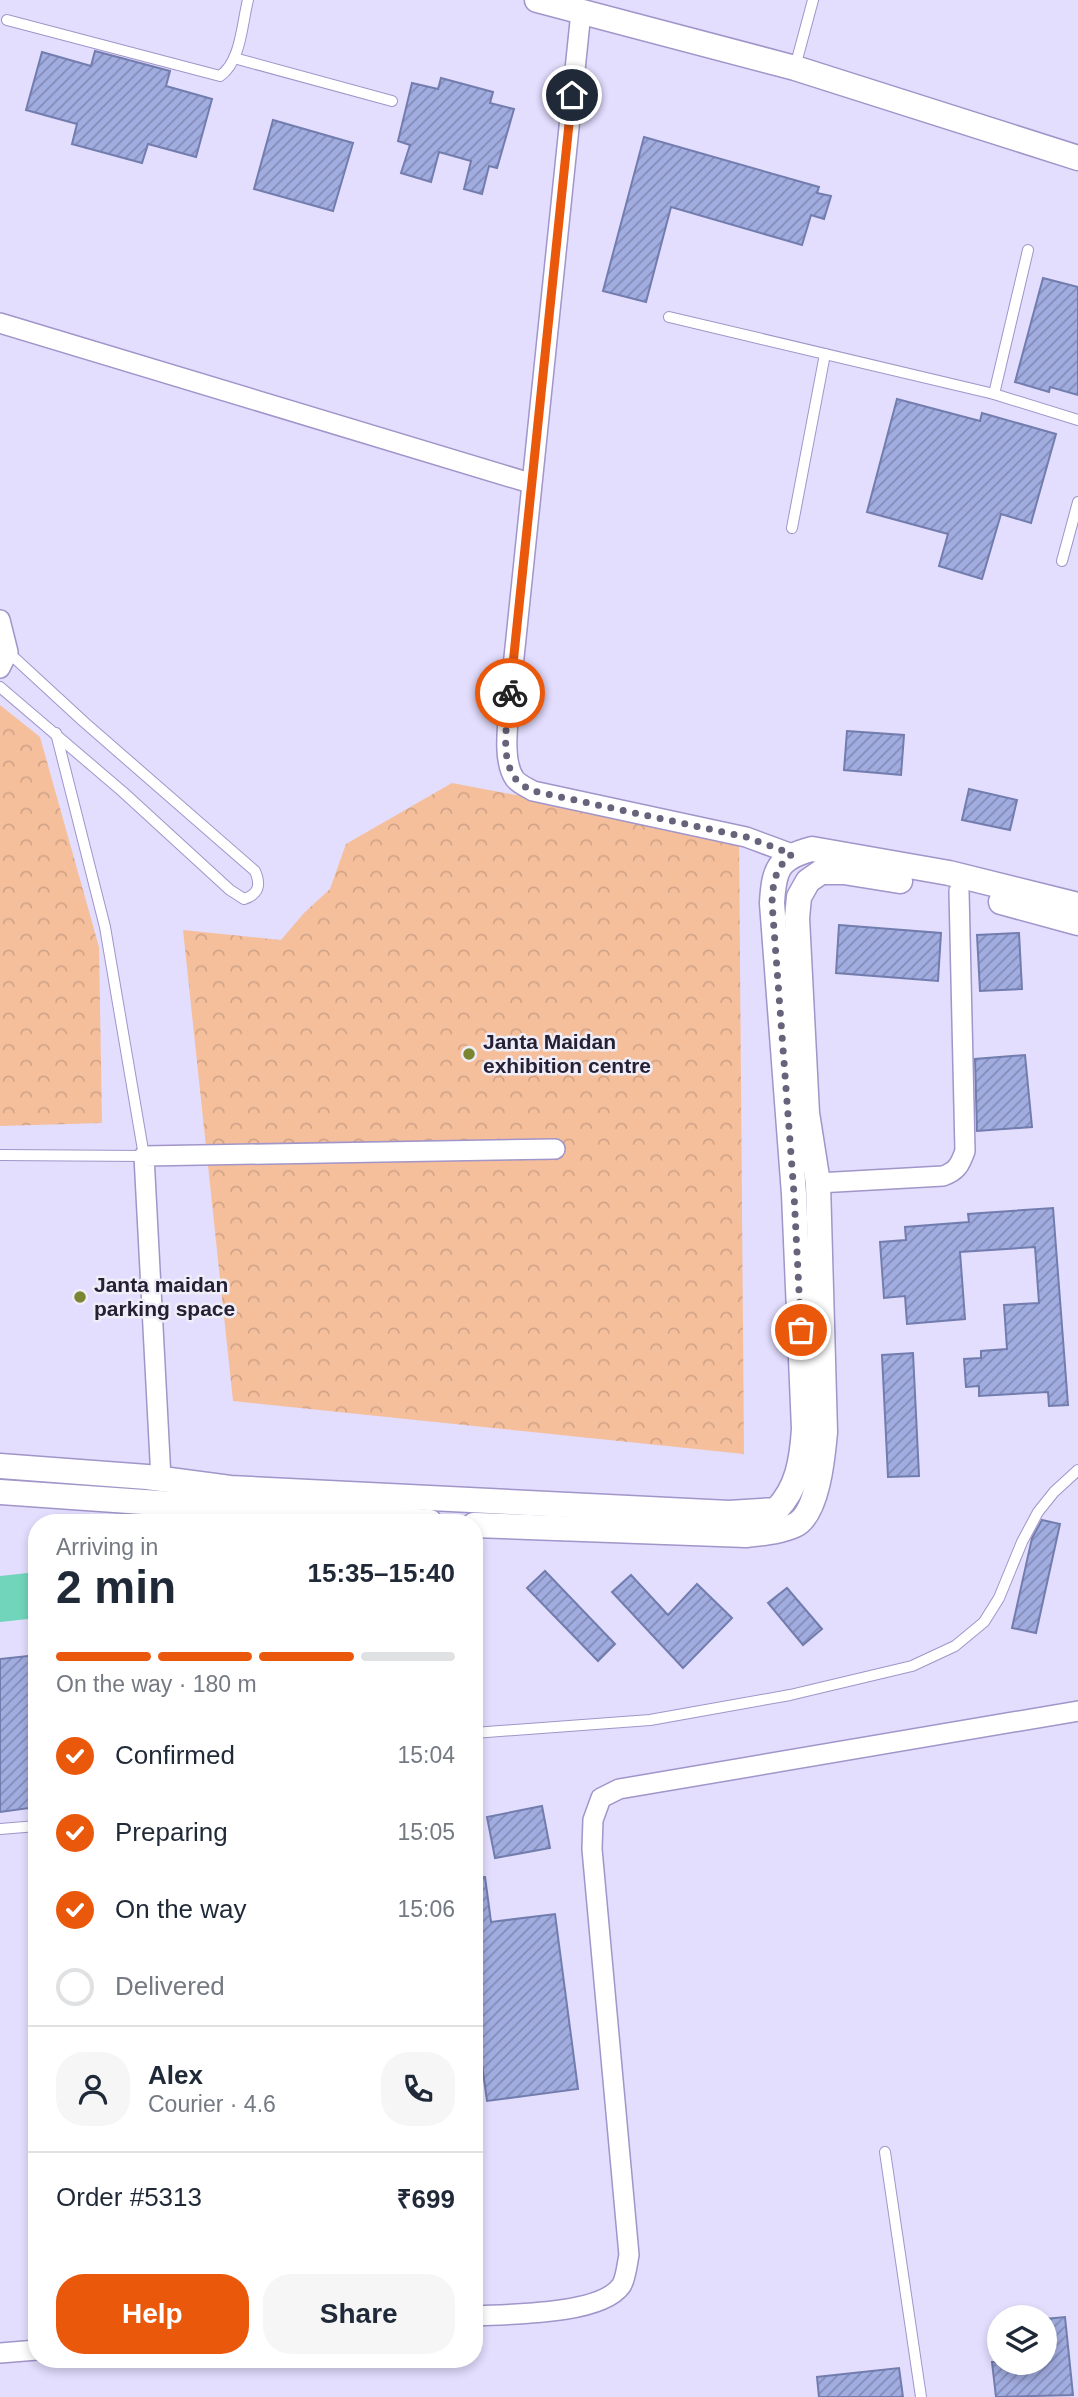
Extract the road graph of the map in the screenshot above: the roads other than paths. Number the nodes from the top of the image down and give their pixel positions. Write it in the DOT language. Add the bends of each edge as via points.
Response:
graph roads {
  1 [pos="248,0"];
  2 [pos="537,0"];
  3 [pos="813,0"];
  4 [pos="581,12"];
  5 [pos="6,20"];
  6 [pos="234,58"];
  7 [pos="795,68"];
  8 [pos="392,101"];
  9 [pos="1078,158"];
  10 [pos="1028,250"];
  11 [pos="669,317"];
  12 [pos="0,323"];
  13 [pos="825,354"];
  14 [pos="994,394"];
  15 [pos="1078,420"];
  16 [pos="530,483"];
  17 [pos="1078,502"];
  18 [pos="792,528"];
  19 [pos="1062,561"];
  20 [pos="0,620"];
  21 [pos="4,660"];
  22 [pos="0,687"];
  23 [pos="56,733"];
  24 [pos="792,854"];
  25 [pos="959,891"];
  26 [pos="1078,905"];
  27 [pos="1078,923"];
  28 [pos="555,1149"];
  29 [pos="0,1155"];
  30 [pos="144,1156"];
  31 [pos="818,1183"];
  32 [pos="0,1466"];
  33 [pos="1078,1470"];
  34 [pos="161,1479"];
  35 [pos="0,1492"];
  36 [pos="157,1513"];
  37 [pos="186,1514"];
  38 [pos="483,1525"];
  39 [pos="1078,1711"];
  40 [pos="483,1732"];
  41 [pos="28,1827"];
  42 [pos="0,1829"];
  43 [pos="885,2152"];
  44 [pos="483,2315"];
  45 [pos="28,2351"];
  46 [pos="0,2353"];
  47 [pos="921,2397"];
  1 -- 6 [label="lane"];
  2 -- 4 [label="street"];
  3 -- 7 [label="lane"];
  4 -- 7 [label="street"];
  4 -- 16 [label="street"];
  5 -- 6 [label="lane" via="219,76 228,71"];
  6 -- 8 [label="lane"];
  7 -- 9 [label="street"];
  10 -- 14 [label="lane"];
  11 -- 13 [label="lane"];
  12 -- 16 [label="street"];
  13 -- 14 [label="lane"];
  13 -- 18 [label="lane"];
  14 -- 15 [label="lane"];
  16 -- 24 [label="street" via="507,749 516,780 533,791 746,837"];
  17 -- 19 [label="lane"];
  20 -- 21 [label="street"];
  21 -- 23 [label="lane" via="84,722 256,871 258,891 244,899 230,890"];
  22 -- 23 [label="lane"];
  23 -- 30 [label="lane" via="105,927"];
  24 -- 26 [label="street" via="812,849 843,854 948,873"];
  24 -- 34 [label="street" via="780,864 772,903 794,1194 804,1429 798,1473 776,1510 729,1513 230,1488"];
  25 -- 27 [label="street"];
  25 -- 31 [label="street" via="965,1151 960,1164 955,1172 943,1176"];
  25 -- 31 [label="street" via="821,872 808,881 799,897 807,1114"];
  28 -- 30 [label="street"];
  29 -- 30 [label="lane"];
  30 -- 34 [label="street"];
  31 -- 38 [label="street" via="825,1432 822,1471 810,1506 798,1524 746,1535"];
  32 -- 34 [label="street"];
  33 -- 40 [label="lane" via="1038,1512 984,1622 955,1646 912,1666 790,1695 650,1720"];
  35 -- 36 [label="street"];
  36 -- 37 [label="street"];
  39 -- 44 [label="street" via="619,1789 601,1798 593,1820 592,1849 629,2255 622,2285 608,2299 571,2309"];
  41 -- 42 [label="lane"];
  43 -- 47 [label="lane"];
  45 -- 46 [label="street"];
}
